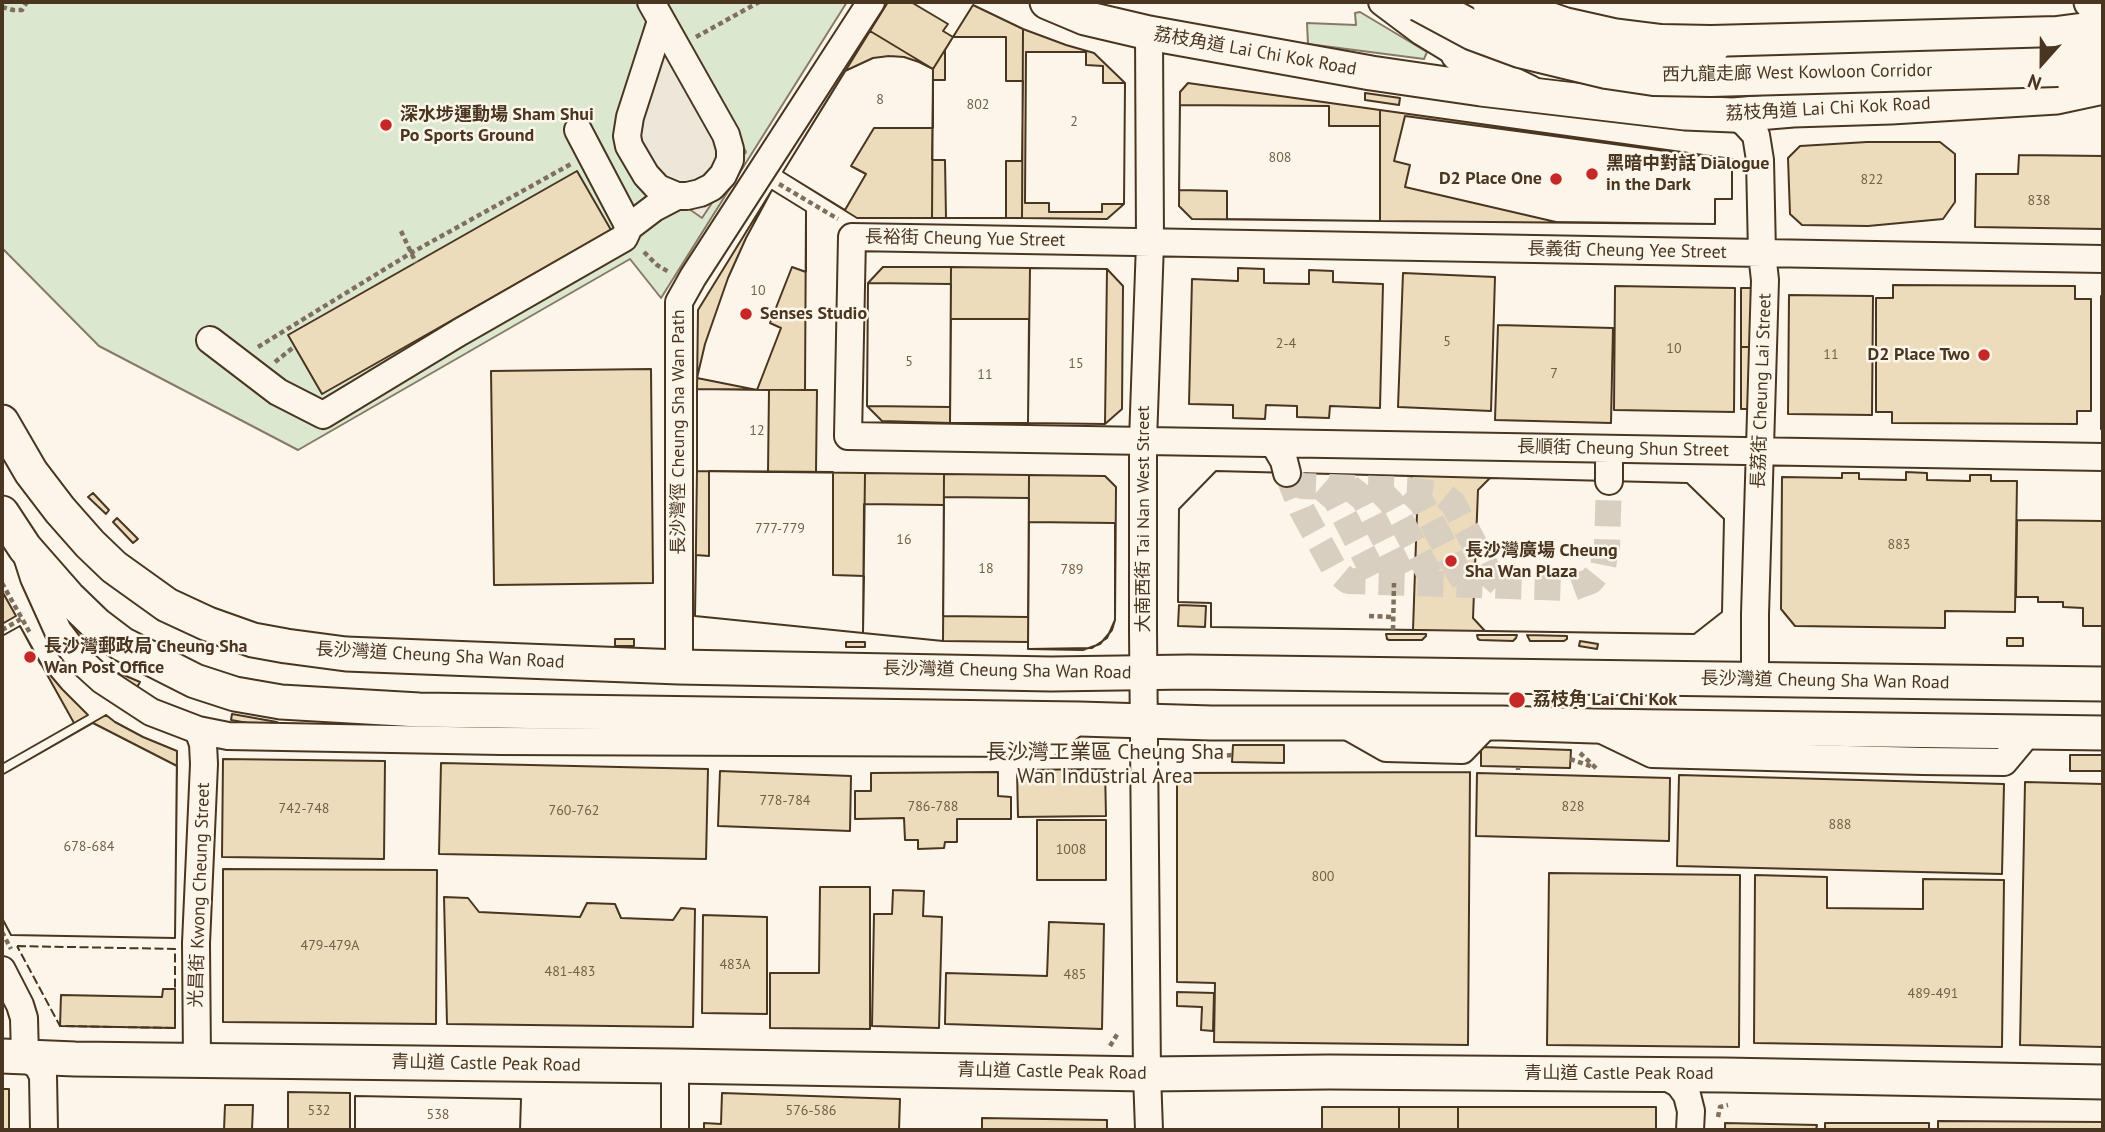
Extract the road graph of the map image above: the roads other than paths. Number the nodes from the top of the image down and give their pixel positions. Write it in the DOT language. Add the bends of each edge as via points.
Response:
graph roads {
  1 [pos="871,2"];
  2 [pos="1047,2"];
  3 [pos="1382,2"];
  4 [pos="1420,2"];
  5 [pos="1464,2"];
  6 [pos="1492,2"];
  7 [pos="2091,2"];
  8 [pos="2103,4"];
  9 [pos="656,11"];
  10 [pos="1144,17"];
  11 [pos="2103,30"];
  12 [pos="2057,52"];
  13 [pos="1458,54"];
  14 [pos="2103,68"];
  15 [pos="2103,86"];
  16 [pos="1551,98"];
  17 [pos="1733,115"];
  18 [pos="578,130"];
  19 [pos="677,196"];
  20 [pos="629,227"];
  21 [pos="1150,243"];
  22 [pos="1762,253"];
  23 [pos="2103,259"];
  24 [pos="210,340"];
  25 [pos="2,422"];
  26 [pos="1143,441"];
  27 [pos="1274,444"];
  28 [pos="1609,449"];
  29 [pos="1761,452"];
  30 [pos="2103,457"];
  31 [pos="1287,473"];
  32 [pos="1609,481"];
  33 [pos="2,513"];
  34 [pos="25,548"];
  35 [pos="679,667"];
  36 [pos="1143,672"];
  37 [pos="1755,679"];
  38 [pos="2103,684"];
  39 [pos="1080,719"];
  40 [pos="1144,721"];
  41 [pos="198,730"];
  42 [pos="2029,732"];
  43 [pos="2103,733"];
  44 [pos="1583,736"];
  45 [pos="7,961"];
  46 [pos="13,1056"];
  47 [pos="197,1060"];
  48 [pos="675,1066"];
  49 [pos="1147,1074"];
  50 [pos="1663,1075"];
  51 [pos="2103,1082"];
  52 [pos="44,1130"];
  53 [pos="675,1130"];
  54 [pos="1149,1130"];
  55 [pos="1690,1130"];
  1 -- 35 [label="street, 長沙灣徑 Cheung Sha Wan Path" via="679,302"];
  2 -- 10 [label="main road, 荔枝角道 Lai Chi Kok Road" via="1085,18"];
  3 -- 13 [label="street, 荔枝角道 Lai Chi Kok Road"];
  4 -- 12 [label="highway, 西九龍走廊 West Kowloon Corridor, bridge" via="1474,31 1520,48 1654,76 1711,77"];
  5 -- 13 [label="main road" via="1455,18"];
  6 -- 12 [label="highway, 西九龍走廊 West Kowloon Corridor, bridge" via="1564,27 1661,44"];
  7 -- 8 [label="main road"];
  9 -- 19 [label="street" via="627,136 646,175 658,188"];
  9 -- 19 [label="street" via="730,149 727,167 712,187"];
  10 -- 16 [label="main road, 荔枝角道 Lai Chi Kok Road" via="1371,73"];
  10 -- 21 [label="street, 大南西街 Tai Nan West Street"];
  11 -- 12 [label="highway, 西九龍走廊 West Kowloon Corridor"];
  12 -- 14 [label="highway, 西九龍走廊 West Kowloon Corridor"];
  13 -- 16 [label="street, 荔枝角道 Lai Chi Kok Road"];
  15 -- 17 [label="main road, 荔枝角道 Lai Chi Kok Road" via="2057,97"];
  16 -- 17 [label="main road, 荔枝角道 Lai Chi Kok Road"];
  17 -- 22 [label="street, 長荔街 Cheung Lai Street" via="1756,135 1759,146"];
  18 -- 20 [label="street"];
  19 -- 20 [label="street"];
  20 -- 24 [label="street" via="624,238 323,415 278,392"];
  21 -- 22 [label="street, 長義街 Cheung Yee Street"];
  21 -- 26 [label="street, 大南西街 Tai Nan West Street"];
  21 -- 26 [label="street, 長裕街 Cheung Yue Street" via="852,237 848,436"];
  22 -- 23 [label="street, 長義街 Cheung Yee Street"];
  22 -- 29 [label="street, 長荔街 Cheung Lai Street"];
  25 -- 35 [label="main road, 長沙灣道 Cheung Sha Wan Road" via="31,472 106,559 167,605 208,624 253,640 346,654"];
  26 -- 27 [label="street, 長順街 Cheung Shun Street"];
  26 -- 36 [label="street, 大南西街 Tai Nan West Street"];
  27 -- 28 [label="street, 長順街 Cheung Shun Street"];
  27 -- 31 [label="street"];
  28 -- 29 [label="street, 長順街 Cheung Shun Street"];
  28 -- 32 [label="street"];
  29 -- 30 [label="street, 長順街 Cheung Shun Street"];
  29 -- 37 [label="street, 長荔街 Cheung Lai Street"];
  33 -- 34 [label="main road"];
  34 -- 39 [label="main road" via="68,597 122,644 195,681 281,702 419,710"];
  34 -- 41 [label="street" via="45,606 81,661 151,712"];
  35 -- 36 [label="main road, 長沙灣道 Cheung Sha Wan Road"];
  36 -- 37 [label="main road, 長沙灣道 Cheung Sha Wan Road"];
  36 -- 40 [label="street, 大南西街 Tai Nan West Street"];
  37 -- 38 [label="main road, 長沙灣道 Cheung Sha Wan Road"];
  39 -- 40 [label="main road"];
  39 -- 41 [label="street" via="1049,743 365,739 241,736"];
  40 -- 44 [label="main road" via="1488,723"];
  40 -- 49 [label="street, 大南西街 Tai Nan West Street"];
  41 -- 47 [label="street, 光昌街 Kwong Cheung Street" via="204,764 196,943"];
  42 -- 43 [label="main road"];
  42 -- 44 [label="main road"];
  42 -- 44 [label="street" via="2004,762 1923,772 1781,768 1652,754"];
  45 -- 46 [label="street" via="24,1018"];
  46 -- 47 [label="main road, 青山道 Castle Peak Road"];
  46 -- 52 [label="street" via="38,1066 43,1076"];
  47 -- 48 [label="main road, 青山道 Castle Peak Road"];
  48 -- 49 [label="main road, 青山道 Castle Peak Road"];
  48 -- 53 [label="street"];
  49 -- 50 [label="main road, 青山道 Castle Peak Road"];
  49 -- 54 [label="street, 大南西街 Tai Nan West Street"];
  50 -- 51 [label="main road, 青山道 Castle Peak Road"];
  50 -- 55 [label="street" via="1687,1095"];
}
